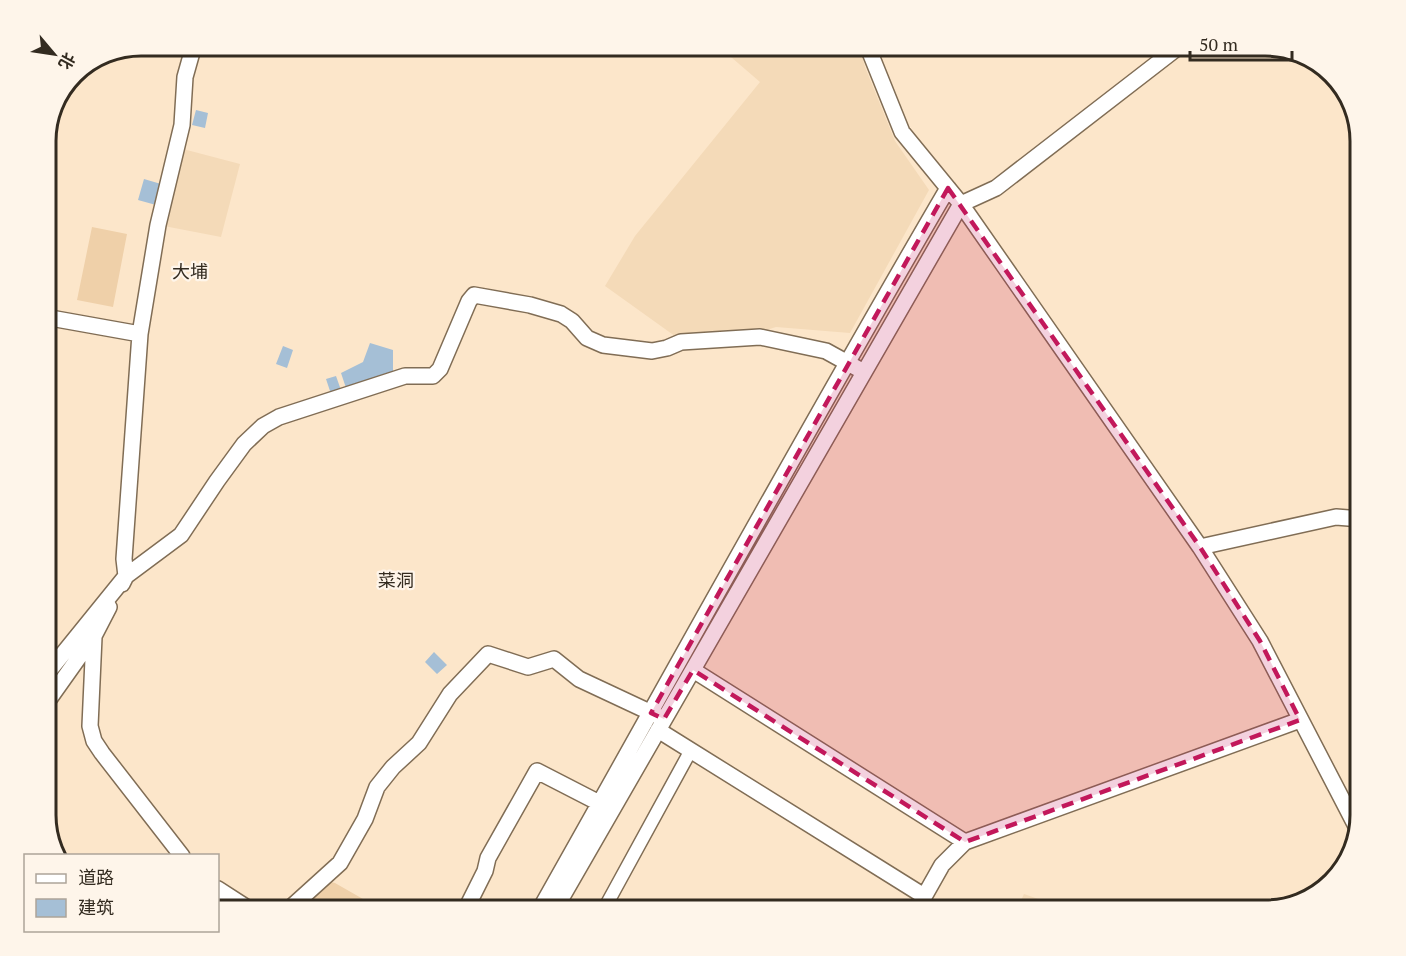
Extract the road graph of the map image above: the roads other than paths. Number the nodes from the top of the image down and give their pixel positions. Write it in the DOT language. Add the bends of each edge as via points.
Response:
graph roads {
  1 [pos="191,56"];
  2 [pos="871,56"];
  3 [pos="1167,56"];
  4 [pos="948,188"];
  5 [pos="961,204"];
  6 [pos="56,319"];
  7 [pos="140,334"];
  8 [pos="846,362"];
  9 [pos="864,372"];
  10 [pos="1350,518"];
  11 [pos="1200,547"];
  12 [pos="126,576"];
  13 [pos="88,632"];
  14 [pos="56,665"];
  15 [pos="693,670"];
  16 [pos="56,686"];
  17 [pos="1300,720"];
  18 [pos="658,721"];
  19 [pos="691,750"];
  20 [pos="606,806"];
  21 [pos="1350,815"];
  22 [pos="965,842"];
  23 [pos="181,854"];
  24 [pos="219,890"];
  25 [pos="924,896"];
  26 [pos="235,900"];
  27 [pos="299,900"];
  28 [pos="470,900"];
  29 [pos="546,900"];
  30 [pos="559,900"];
  31 [pos="609,900"];
  32 [pos="922,900"];
  1 -- 7 [label="street" via="185,77 182,125 158,225"];
  2 -- 4 [label="street" via="902,132"];
  3 -- 5 [label="street" via="996,189"];
  4 -- 5 [label="street"];
  4 -- 8 [label="street"];
  5 -- 9 [label="street"];
  5 -- 11 [label="street"];
  6 -- 7 [label="street"];
  7 -- 12 [label="street"];
  8 -- 9 [label="street"];
  8 -- 12 [label="street" via="826,351 760,337 681,342 652,351 611,347 587,338 561,314 474,295 435,375 405,376 270,421 253,434 229,464 182,535"];
  8 -- 18 [label="street"];
  9 -- 15 [label="street"];
  10 -- 11 [label="street" via="1336,516"];
  11 -- 17 [label="street" via="1260,641"];
  12 -- 13 [label="street"];
  13 -- 14 [label="street"];
  13 -- 16 [label="street"];
  13 -- 23 [label="street" via="92,737"];
  15 -- 18 [label="street"];
  15 -- 22 [label="street"];
  17 -- 21 [label="street"];
  17 -- 22 [label="street"];
  18 -- 19 [label="street"];
  18 -- 20 [label="street"];
  18 -- 27 [label="street" via="579,680 554,659 528,667 488,654 450,694 419,743 377,787 365,819 340,862"];
  19 -- 25 [label="street"];
  19 -- 31 [label="street"];
  20 -- 28 [label="street" via="537,771 488,858"];
  20 -- 29 [label="street"];
  20 -- 30 [label="street"];
  22 -- 25 [label="street" via="942,866"];
  24 -- 26 [label="street"];
  25 -- 32 [label="street"];
}
